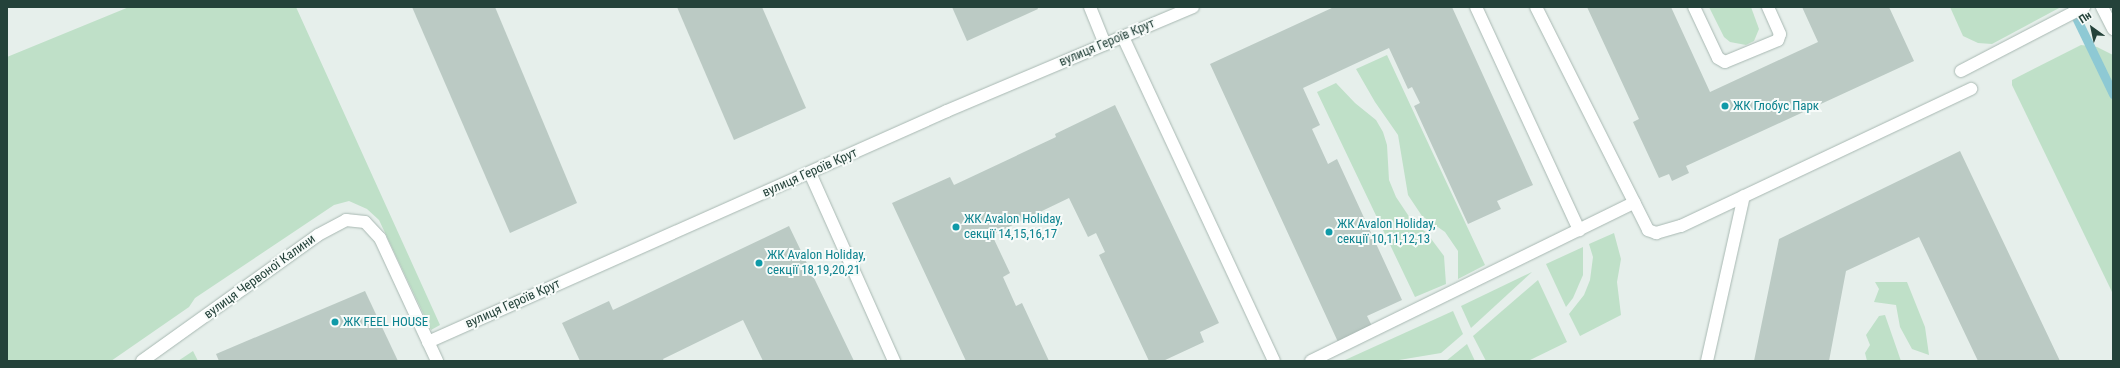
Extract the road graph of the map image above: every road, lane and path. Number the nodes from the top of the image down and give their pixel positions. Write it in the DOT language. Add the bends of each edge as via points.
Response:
graph roads {
  1 [pos="1090,7"];
  2 [pos="1476,7"];
  3 [pos="1536,7"];
  4 [pos="1694,7"];
  5 [pos="1768,7"];
  6 [pos="2084,7"];
  7 [pos="2102,7"];
  8 [pos="1187,8"];
  9 [pos="2113,29"];
  10 [pos="1123,37"];
  11 [pos="1105,44"];
  12 [pos="1962,71"];
  13 [pos="1971,89"];
  14 [pos="810,173"];
  15 [pos="1744,196"];
  16 [pos="1634,203"];
  17 [pos="1579,230"];
  18 [pos="428,342"];
  19 [pos="142,361"];
  20 [pos="437,361"];
  21 [pos="894,361"];
  22 [pos="1274,361"];
  23 [pos="1312,361"];
  24 [pos="1707,361"];
  1 -- 11 [label="street"];
  2 -- 17 [label="street"];
  3 -- 16 [label="street"];
  4 -- 5 [label="street" via="1718,58 1725,62 1778,40 1780,34"];
  6 -- 12 [label="street"];
  7 -- 9 [label="street"];
  8 -- 10 [label="street, вулиця Героїв Крут"];
  10 -- 11 [label="street, вулиця Героїв Крут"];
  10 -- 22 [label="street"];
  11 -- 14 [label="street, вулиця Героїв Крут"];
  13 -- 15 [label="street"];
  14 -- 18 [label="street, вулиця Героїв Крут"];
  14 -- 21 [label="street"];
  15 -- 16 [label="street" via="1681,226 1656,233 1648,230"];
  15 -- 24 [label="street"];
  16 -- 17 [label="street"];
  17 -- 23 [label="street"];
  18 -- 19 [label="street, вулиця Червоної Калини" via="380,238 365,222 346,220 318,235"];
  18 -- 20 [label="street, вулиця Червоної Калини"];
}
